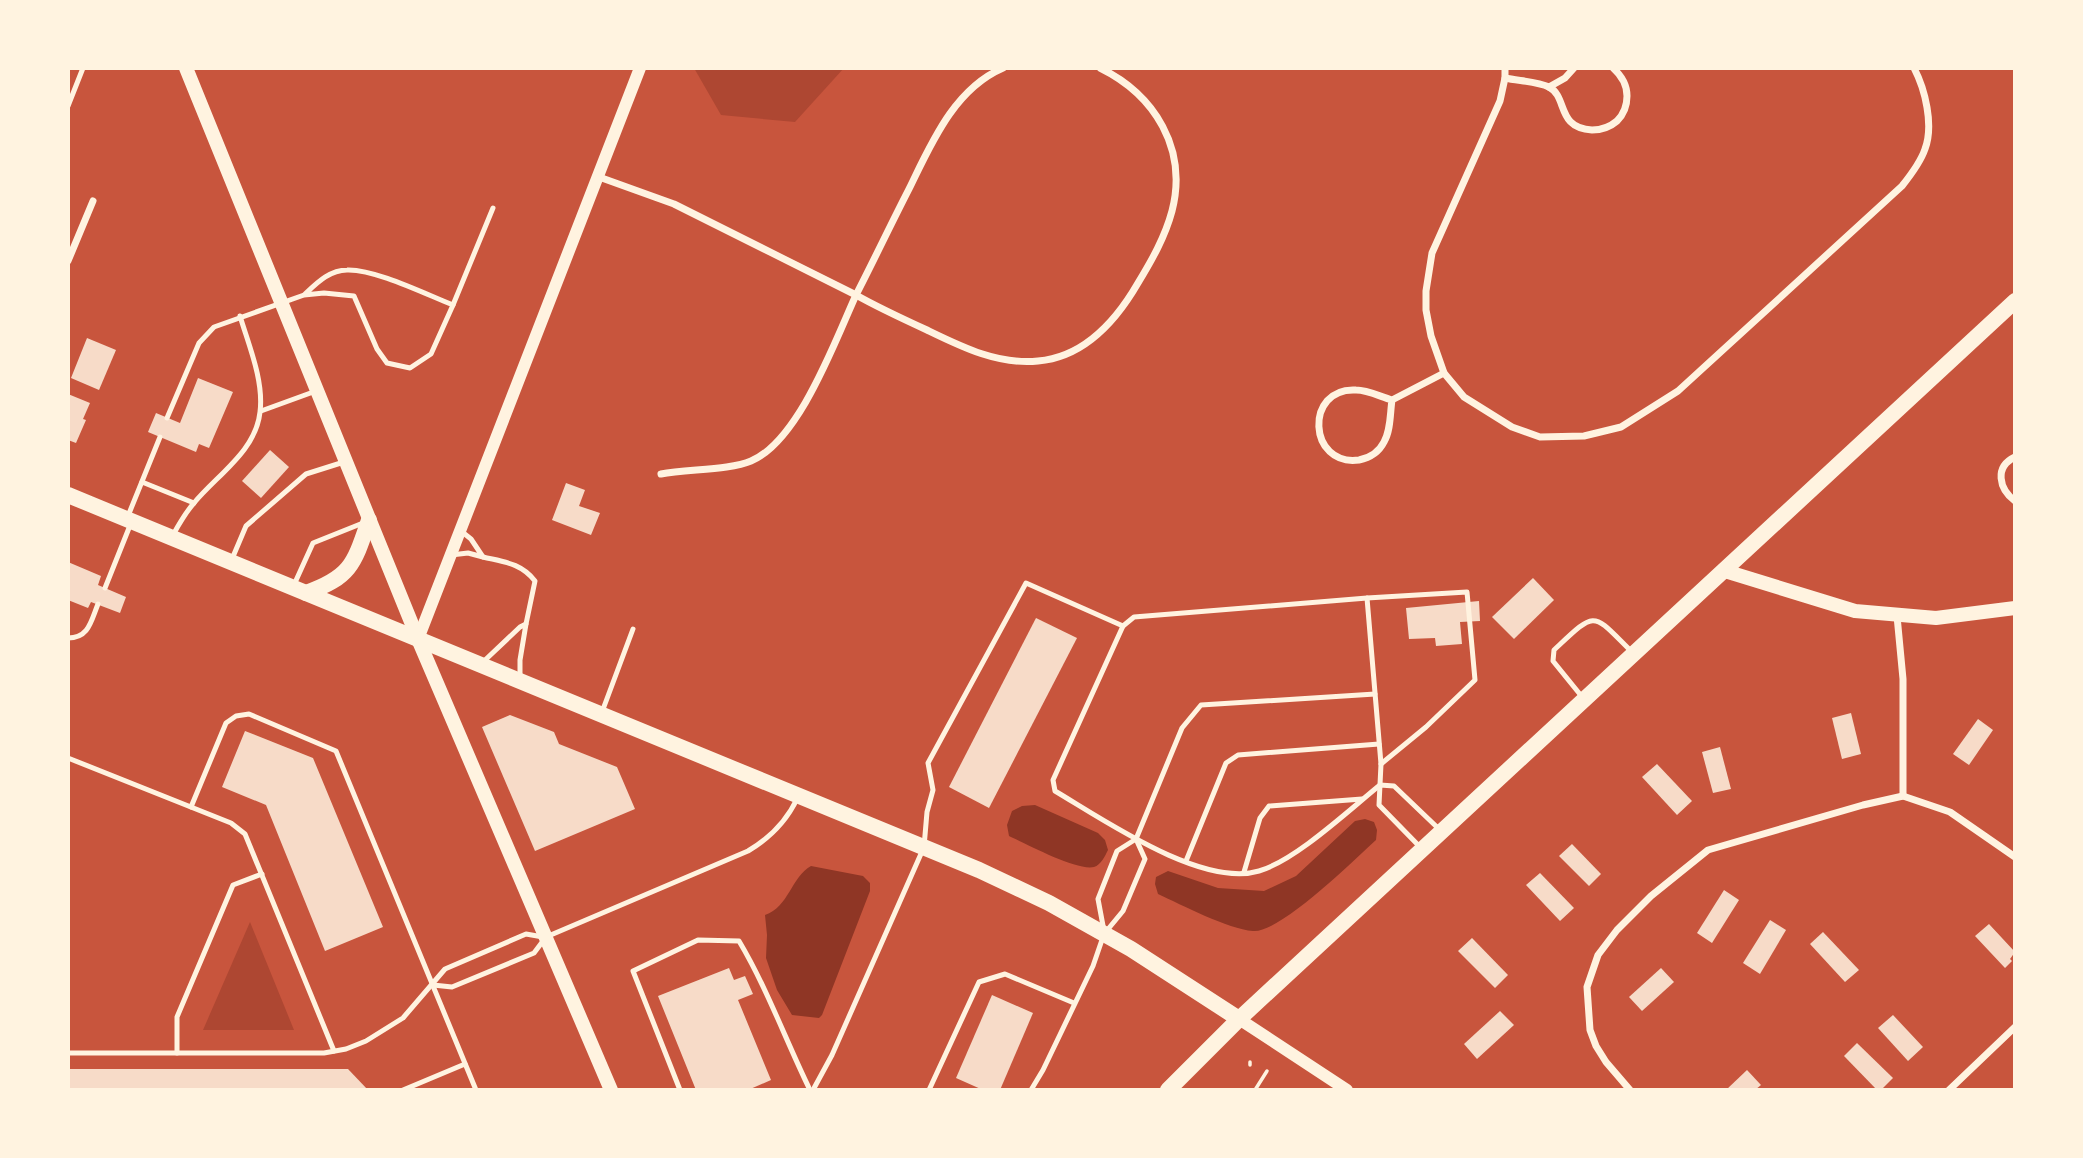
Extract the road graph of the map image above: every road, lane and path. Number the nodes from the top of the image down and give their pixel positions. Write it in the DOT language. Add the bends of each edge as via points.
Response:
graph roads {
  1 [pos="83,68"];
  2 [pos="186,68"];
  3 [pos="640,68"];
  4 [pos="1003,68"];
  5 [pos="1100,68"];
  6 [pos="1505,68"];
  7 [pos="1574,68"];
  8 [pos="1613,68"];
  9 [pos="1914,68"];
  10 [pos="1506,78"];
  11 [pos="1549,87"];
  12 [pos="68,106"];
  13 [pos="599,177"];
  14 [pos="93,201"];
  15 [pos="493,208"];
  16 [pos="68,261"];
  17 [pos="304,295"];
  18 [pos="856,295"];
  19 [pos="2015,301"];
  20 [pos="281,303"];
  21 [pos="453,305"];
  22 [pos="240,316"];
  23 [pos="1444,373"];
  24 [pos="316,391"];
  25 [pos="1392,400"];
  26 [pos="261,411"];
  27 [pos="167,418"];
  28 [pos="159,440"];
  29 [pos="2015,457"];
  30 [pos="344,461"];
  31 [pos="661,474"];
  32 [pos="142,482"];
  33 [pos="68,495"];
  34 [pos="2015,501"];
  35 [pos="194,503"];
  36 [pos="129,520"];
  37 [pos="369,520"];
  38 [pos="460,530"];
  39 [pos="171,537"];
  40 [pos="451,555"];
  41 [pos="483,557"];
  42 [pos="231,562"];
  43 [pos="1725,571"];
  44 [pos="105,588"];
  45 [pos="299,590"];
  46 [pos="1367,598"];
  47 [pos="98,604"];
  48 [pos="2015,608"];
  49 [pos="1897,616"];
  50 [pos="526,624"];
  51 [pos="1122,626"];
  52 [pos="633,629"];
  53 [pos="68,638"];
  54 [pos="418,639"];
  55 [pos="1635,654"];
  56 [pos="480,664"];
  57 [pos="520,681"];
  58 [pos="1375,694"];
  59 [pos="1584,701"];
  60 [pos="601,715"];
  61 [pos="1379,744"];
  62 [pos="68,758"];
  63 [pos="1381,764"];
  64 [pos="1380,785"];
  65 [pos="798,796"];
  66 [pos="1903,796"];
  67 [pos="1363,799"];
  68 [pos="191,807"];
  69 [pos="1442,832"];
  70 [pos="1136,839"];
  71 [pos="924,847"];
  72 [pos="1423,850"];
  73 [pos="2015,858"];
  74 [pos="1186,861"];
  75 [pos="1244,872"];
  76 [pos="262,874"];
  77 [pos="1104,934"];
  78 [pos="546,937"];
  79 [pos="433,985"];
  80 [pos="1074,1003"];
  81 [pos="1239,1019"];
  82 [pos="2015,1027"];
  83 [pos="334,1051"];
  84 [pos="68,1054"];
  85 [pos="177,1054"];
  86 [pos="465,1064"];
  87 [pos="1267,1071"];
  88 [pos="403,1090"];
  89 [pos="476,1090"];
  90 [pos="611,1090"];
  91 [pos="680,1090"];
  92 [pos="811,1090"];
  93 [pos="929,1090"];
  94 [pos="1031,1090"];
  95 [pos="1168,1090"];
  96 [pos="1255,1090"];
  97 [pos="1346,1090"];
  98 [pos="1630,1090"];
  99 [pos="1948,1090"];
  1 -- 12 [label="lane"];
  2 -- 20 [label="main road"];
  3 -- 13 [label="street"];
  4 -- 18 [label="street" via="964,96 939,131"];
  5 -- 18 [label="street" via="1134,90 1161,122 1170,143 1176,187 1156,251 1122,308 1094,339 1058,358 999,359 962,347"];
  6 -- 10 [label="street"];
  7 -- 11 [label="street"];
  8 -- 11 [label="street" via="1627,88 1628,99 1619,120 1599,130 1568,120"];
  9 -- 23 [label="street" via="1926,102 1927,134 1925,149 1909,177 1685,385 1640,416 1621,427 1584,436 1540,437 1464,397"];
  10 -- 11 [label="street"];
  10 -- 23 [label="street" via="1429,263 1428,326"];
  13 -- 18 [label="street" via="674,204"];
  13 -- 38 [label="street"];
  14 -- 16 [label="street"];
  15 -- 21 [label="lane"];
  17 -- 20 [label="lane"];
  17 -- 21 [label="lane" via="323,277 345,270 374,274"];
  17 -- 21 [label="lane" via="354,296 387,363 410,368 431,354"];
  18 -- 31 [label="street" via="807,400 769,451 732,466"];
  19 -- 43 [label="main road"];
  20 -- 22 [label="lane"];
  20 -- 24 [label="main road"];
  22 -- 26 [label="lane" via="260,389"];
  22 -- 27 [label="lane" via="214,327 200,343"];
  23 -- 25 [label="street"];
  24 -- 26 [label="lane"];
  24 -- 30 [label="main road"];
  25 -- 25 [label="street" via="1359,390 1336,394 1320,412 1318,425 1326,447 1345,459 1367,458 1376,452 1388,433"];
  26 -- 35 [label="lane" via="243,450"];
  28 -- 32 [label="lane"];
  29 -- 34 [label="street" via="2004,465 2001,475 2006,495"];
  30 -- 37 [label="main road"];
  30 -- 42 [label="lane" via="306,474 246,526"];
  32 -- 35 [label="lane"];
  32 -- 36 [label="lane"];
  33 -- 36 [label="main road"];
  35 -- 39 [label="lane"];
  36 -- 39 [label="main road"];
  36 -- 44 [label="lane"];
  37 -- 45 [label="main road" via="354,562 342,577 328,585"];
  37 -- 45 [label="lane" via="313,543"];
  37 -- 54 [label="main road"];
  38 -- 40 [label="street"];
  38 -- 41 [label="lane"];
  39 -- 42 [label="main road"];
  40 -- 41 [label="lane"];
  40 -- 54 [label="street"];
  41 -- 50 [label="lane" via="519,565 535,581"];
  42 -- 45 [label="main road"];
  43 -- 49 [label="main road" via="1854,611"];
  43 -- 55 [label="main road"];
  45 -- 54 [label="main road"];
  46 -- 51 [label="lane" via="1134,617"];
  46 -- 58 [label="lane"];
  46 -- 63 [label="lane" via="1467,592 1475,680"];
  47 -- 53 [label="lane" via="86,633"];
  48 -- 49 [label="main road" via="1936,618"];
  49 -- 66 [label="street" via="1903,680"];
  50 -- 56 [label="lane"];
  50 -- 57 [label="lane"];
  51 -- 70 [label="lane" via="1053,779 1055,791"];
  51 -- 71 [label="lane" via="1026,583 928,763 933,790"];
  52 -- 60 [label="lane"];
  54 -- 56 [label="main road"];
  54 -- 78 [label="main road"];
  55 -- 59 [label="main road"];
  55 -- 59 [label="lane" via="1601,621 1584,622 1554,650 1553,661"];
  56 -- 57 [label="main road"];
  57 -- 60 [label="main road"];
  58 -- 61 [label="lane"];
  58 -- 70 [label="lane" via="1201,705 1182,728"];
  59 -- 69 [label="main road"];
  60 -- 65 [label="main road"];
  61 -- 63 [label="lane"];
  61 -- 74 [label="lane" via="1238,755 1226,763"];
  62 -- 68 [label="lane"];
  63 -- 64 [label="lane"];
  64 -- 67 [label="lane"];
  64 -- 69 [label="lane" via="1394,786"];
  64 -- 72 [label="lane" via="1379,805"];
  65 -- 71 [label="main road"];
  65 -- 78 [label="lane" via="781,825 755,847"];
  66 -- 73 [label="street" via="1950,812"];
  66 -- 98 [label="street" via="1709,850 1672,877 1617,930 1598,955 1587,987 1588,1015 1596,1046"];
  67 -- 75 [label="lane" via="1297,851 1259,871"];
  67 -- 75 [label="lane" via="1269,806 1260,818"];
  68 -- 76 [label="lane" via="240,829"];
  68 -- 79 [label="lane" via="226,723 236,716 249,714 337,751"];
  69 -- 72 [label="main road"];
  70 -- 74 [label="lane"];
  70 -- 77 [label="lane" via="1145,859 1123,911"];
  70 -- 77 [label="lane" via="1117,851 1098,899"];
  71 -- 77 [label="main road" via="1049,903"];
  71 -- 92 [label="lane" via="832,1055"];
  72 -- 81 [label="main road"];
  74 -- 75 [label="lane" via="1226,874"];
  76 -- 83 [label="lane"];
  76 -- 85 [label="lane" via="233,885 177,1017"];
  77 -- 80 [label="lane"];
  77 -- 81 [label="main road"];
  78 -- 79 [label="lane" via="534,953 452,987"];
  78 -- 79 [label="lane" via="526,934 444,969"];
  78 -- 90 [label="main road"];
  79 -- 83 [label="lane" via="403,1017 366,1041"];
  79 -- 86 [label="lane"];
  80 -- 93 [label="lane" via="1005,974 979,982"];
  80 -- 94 [label="lane"];
  81 -- 95 [label="main road"];
  81 -- 97 [label="street"];
  82 -- 99 [label="street"];
  83 -- 85 [label="lane"];
  84 -- 85 [label="lane"];
  86 -- 88 [label="lane"];
  86 -- 89 [label="lane"];
  87 -- 96 [label="path"];
  91 -- 92 [label="lane" via="633,971 698,940 739,941"];
}
